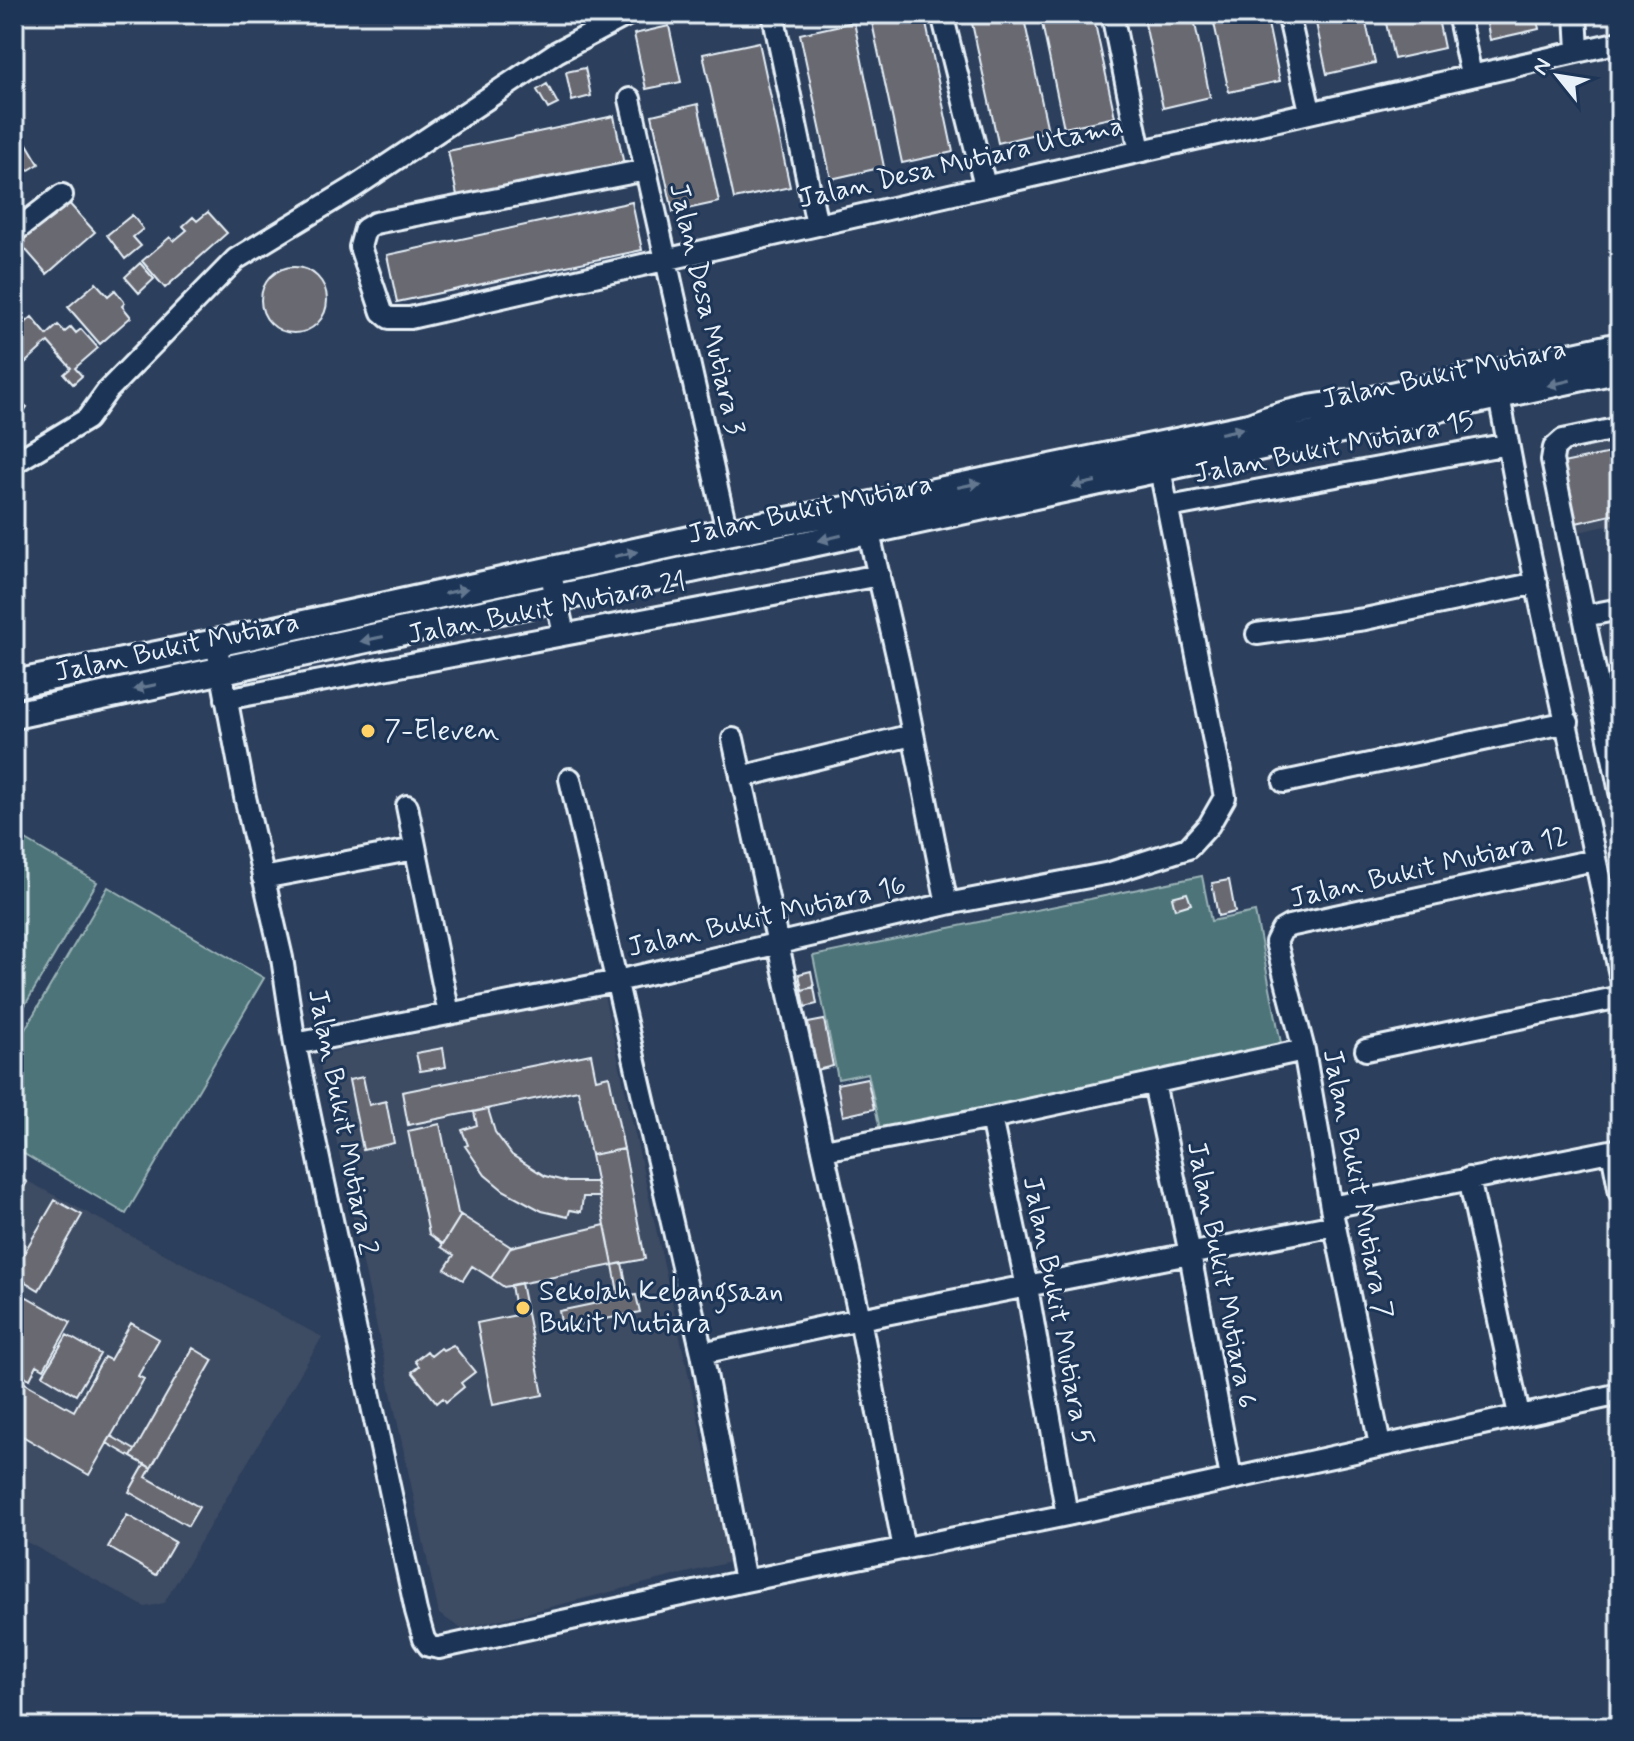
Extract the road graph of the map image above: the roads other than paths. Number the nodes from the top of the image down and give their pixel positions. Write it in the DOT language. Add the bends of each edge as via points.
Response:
graph roads {
  1 [pos="629,14"];
  2 [pos="773,14"];
  3 [pos="942,14"];
  4 [pos="1112,14"];
  5 [pos="1288,14"];
  6 [pos="1458,14"];
  7 [pos="1576,14"];
  8 [pos="1620,42"];
  9 [pos="1578,50"];
  10 [pos="1471,75"];
  11 [pos="630,99"];
  12 [pos="1310,111"];
  13 [pos="1140,151"];
  14 [pos="646,170"];
  15 [pos="985,186"];
  16 [pos="62,195"];
  17 [pos="817,225"];
  18 [pos="14,232"];
  19 [pos="664,258"];
  20 [pos="1620,346"];
  21 [pos="1542,362"];
  22 [pos="1620,369"];
  23 [pos="1446,382"];
  24 [pos="1499,396"];
  25 [pos="1620,428"];
  26 [pos="1508,444"];
  27 [pos="1158,457"];
  28 [pos="14,463"];
  29 [pos="1169,507"];
  30 [pos="868,529"];
  31 [pos="727,532"];
  32 [pos="767,552"];
  33 [pos="710,565"];
  34 [pos="550,570"];
  35 [pos="879,575"];
  36 [pos="1537,583"];
  37 [pos="557,598"];
  38 [pos="1620,609"];
  39 [pos="1584,616"];
  40 [pos="564,634"];
  41 [pos="1257,634"];
  42 [pos="216,643"];
  43 [pos="221,671"];
  44 [pos="14,684"];
  45 [pos="226,699"];
  46 [pos="14,715"];
  47 [pos="1568,722"];
  48 [pos="912,735"];
  49 [pos="733,739"];
  50 [pos="1618,771"];
  51 [pos="741,777"];
  52 [pos="570,779"];
  53 [pos="1284,782"];
  54 [pos="1620,792"];
  55 [pos="407,806"];
  56 [pos="415,849"];
  57 [pos="1594,860"];
  58 [pos="263,878"];
  59 [pos="947,904"];
  60 [pos="1278,935"];
  61 [pos="780,943"];
  62 [pos="1620,975"];
  63 [pos="617,981"];
  64 [pos="1620,997"];
  65 [pos="449,1014"];
  66 [pos="295,1044"];
  67 [pos="1304,1050"];
  68 [pos="1366,1050"];
  69 [pos="1154,1083"];
  70 [pos="991,1118"];
  71 [pos="824,1150"];
  72 [pos="1616,1150"];
  73 [pos="1469,1178"];
  74 [pos="1620,1193"];
  75 [pos="1333,1216"];
  76 [pos="1190,1254"];
  77 [pos="1027,1287"];
  78 [pos="860,1319"];
  79 [pos="702,1353"];
  80 [pos="1620,1394"];
  81 [pos="1519,1415"];
  82 [pos="1380,1445"];
  83 [pos="1231,1478"];
  84 [pos="1067,1515"];
  85 [pos="904,1549"];
  86 [pos="745,1581"];
  1 -- 28 [label="street" via="557,52 236,259 108,390 87,419"];
  2 -- 17 [label="street"];
  3 -- 15 [label="street"];
  4 -- 13 [label="street"];
  5 -- 12 [label="street"];
  6 -- 10 [label="street"];
  7 -- 9 [label="street"];
  8 -- 9 [label="street, Jalan Desa Mutiara Utama"];
  9 -- 10 [label="street, Jalan Desa Mutiara Utama"];
  10 -- 12 [label="street, Jalan Desa Mutiara Utama"];
  11 -- 14 [label="street, Jalan Desa Mutiara 3"];
  12 -- 13 [label="street, Jalan Desa Mutiara Utama"];
  13 -- 15 [label="street, Jalan Desa Mutiara Utama"];
  14 -- 19 [label="street, Jalan Desa Mutiara 3"];
  14 -- 19 [label="street, Jalan Desa Mutiara Utama" via="375,223 365,229 360,247 382,312 398,319"];
  15 -- 17 [label="street, Jalan Desa Mutiara Utama"];
  16 -- 18 [label="street"];
  17 -- 19 [label="street, Jalan Desa Mutiara Utama"];
  19 -- 31 [label="street, Jalan Desa Mutiara 3"];
  20 -- 21 [label="street, Jalan Bukit Mutiara"];
  21 -- 23 [label="street, Jalan Bukit Mutiara"];
  21 -- 24 [label="street" via="1519,372"];
  22 -- 24 [label="street, Jalan Bukit Mutiara, one-way"];
  23 -- 24 [label="street" via="1477,383"];
  27 -- 23 [label="street, Jalan Bukit Mutiara, one-way" via="1271,418"];
  24 -- 26 [label="street"];
  24 -- 27 [label="street, Jalan Bukit Mutiara"];
  25 -- 39 [label="street" via="1563,440 1554,448 1552,460"];
  26 -- 29 [label="street, Jalan Bukit Mutiara 15"];
  26 -- 36 [label="street"];
  27 -- 29 [label="street"];
  27 -- 30 [label="street, Jalan Bukit Mutiara, one-way"];
  31 -- 27 [label="street, Jalan Bukit Mutiara, one-way"];
  29 -- 59 [label="street, Jalan Bukit Mutiara 16" via="1225,797 1188,848 1110,873"];
  30 -- 32 [label="street, Jalan Bukit Mutiara, one-way"];
  30 -- 35 [label="street"];
  31 -- 32 [label="street" via="738,543"];
  31 -- 33 [label="street" via="726,544"];
  34 -- 31 [label="street, Jalan Bukit Mutiara, one-way"];
  32 -- 33 [label="street, Jalan Bukit Mutiara"];
  33 -- 37 [label="street, Jalan Bukit Mutiara"];
  34 -- 37 [label="street"];
  42 -- 34 [label="street, Jalan Bukit Mutiara, one-way"];
  35 -- 40 [label="street, Jalan Bukit Mutiara 21"];
  35 -- 48 [label="street"];
  36 -- 41 [label="street" via="1365,619"];
  36 -- 47 [label="street"];
  37 -- 40 [label="street"];
  37 -- 43 [label="street, Jalan Bukit Mutiara, one-way"];
  38 -- 39 [label="street"];
  39 -- 50 [label="street"];
  40 -- 45 [label="street, Jalan Bukit Mutiara 21"];
  42 -- 43 [label="street, Jalan Bukit Mutiara 2"];
  42 -- 44 [label="street, Jalan Bukit Mutiara"];
  43 -- 45 [label="street, Jalan Bukit Mutiara 2"];
  43 -- 46 [label="street, Jalan Bukit Mutiara, one-way"];
  45 -- 58 [label="street, Jalan Bukit Mutiara 2"];
  47 -- 53 [label="street"];
  47 -- 57 [label="street"];
  48 -- 51 [label="street"];
  48 -- 59 [label="street"];
  49 -- 51 [label="street"];
  50 -- 54 [label="street"];
  51 -- 61 [label="street"];
  52 -- 63 [label="street"];
  55 -- 56 [label="street"];
  56 -- 58 [label="street"];
  56 -- 65 [label="street"];
  57 -- 60 [label="street, Jalan Bukit Mutiara 12" via="1289,926"];
  57 -- 62 [label="street"];
  58 -- 66 [label="street, Jalan Bukit Mutiara 2"];
  59 -- 61 [label="street, Jalan Bukit Mutiara 16"];
  60 -- 67 [label="street, Jalan Bukit Mutiara 7"];
  61 -- 63 [label="street, Jalan Bukit Mutiara 16"];
  61 -- 71 [label="street"];
  63 -- 65 [label="street, Jalan Bukit Mutiara 16"];
  63 -- 79 [label="street"];
  64 -- 68 [label="street"];
  65 -- 66 [label="street, Jalan Bukit Mutiara 16"];
  66 -- 86 [label="street, Jalan Bukit Mutiara 2" via="426,1643 439,1648"];
  67 -- 69 [label="street"];
  67 -- 75 [label="street, Jalan Bukit Mutiara 7"];
  69 -- 70 [label="street"];
  69 -- 76 [label="street, Jalan Bukit Mutiara 6"];
  70 -- 71 [label="street"];
  70 -- 77 [label="street, Jalan Bukit Mutiara 5"];
  71 -- 78 [label="street"];
  72 -- 73 [label="street"];
  72 -- 74 [label="street"];
  73 -- 75 [label="street"];
  73 -- 81 [label="street"];
  75 -- 76 [label="street"];
  75 -- 82 [label="street, Jalan Bukit Mutiara 7"];
  76 -- 77 [label="street"];
  76 -- 83 [label="street, Jalan Bukit Mutiara 6"];
  77 -- 78 [label="street"];
  77 -- 84 [label="street, Jalan Bukit Mutiara 5"];
  78 -- 79 [label="street"];
  78 -- 85 [label="street"];
  79 -- 86 [label="street"];
  80 -- 81 [label="street"];
  81 -- 82 [label="street"];
  82 -- 83 [label="street"];
  83 -- 84 [label="street"];
  84 -- 85 [label="street"];
  85 -- 86 [label="street"];
}
